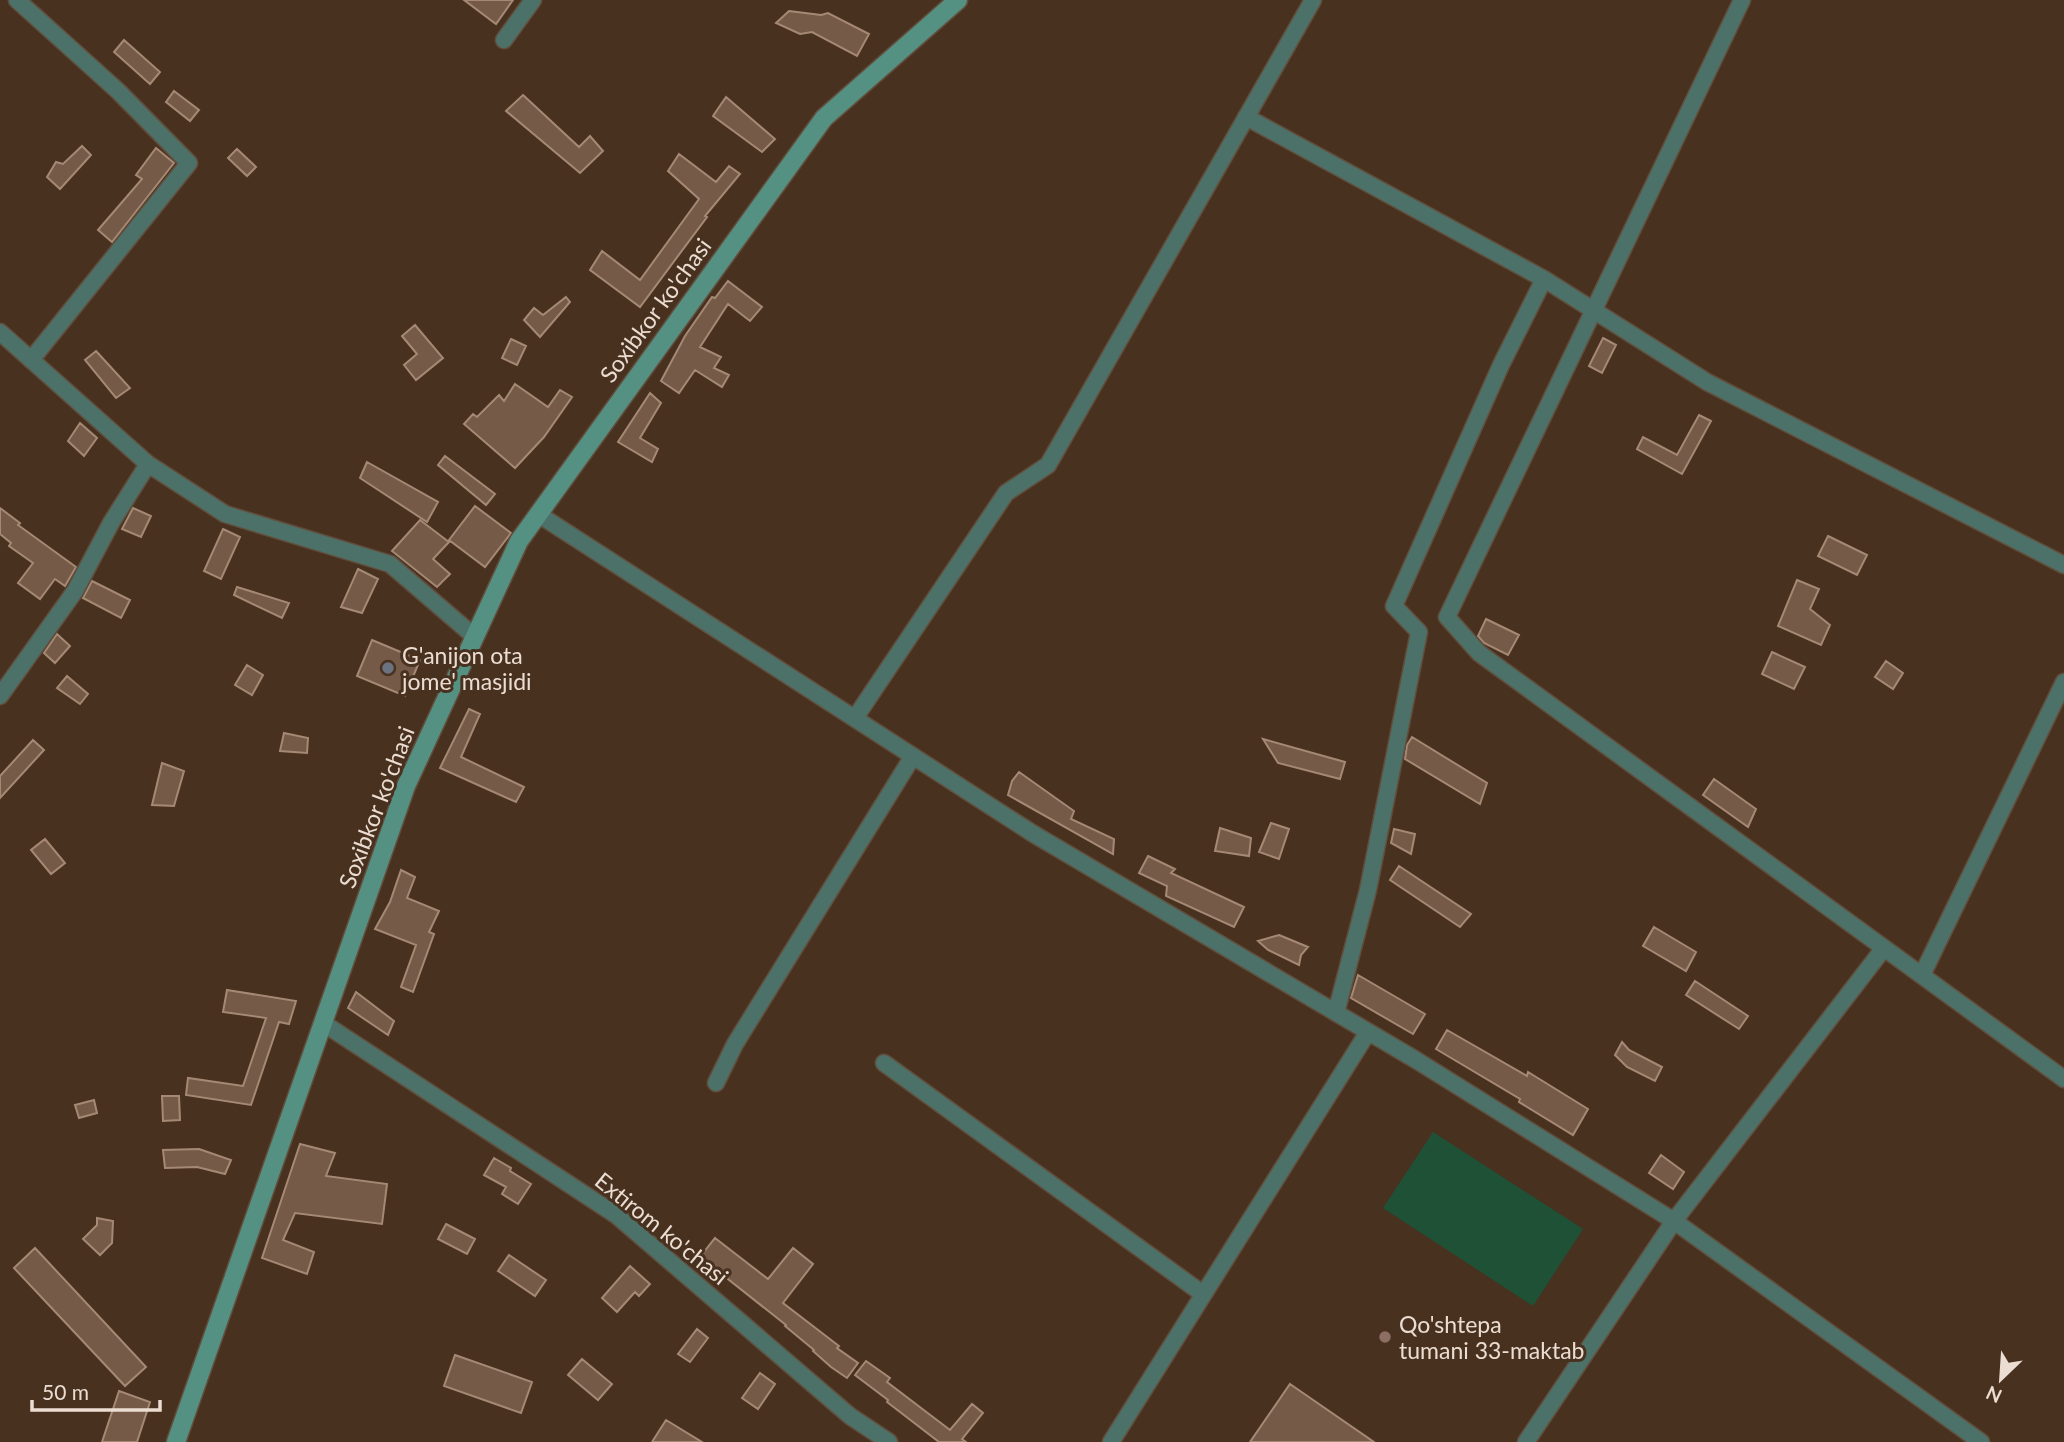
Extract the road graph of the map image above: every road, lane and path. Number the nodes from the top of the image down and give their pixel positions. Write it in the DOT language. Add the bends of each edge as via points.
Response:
graph roads {
  1 [pos="17,0"];
  2 [pos="533,0"];
  3 [pos="958,0"];
  4 [pos="1313,0"];
  5 [pos="1742,0"];
  6 [pos="504,40"];
  7 [pos="1246,117"];
  8 [pos="1544,279"];
  9 [pos="1593,311"];
  10 [pos="0,332"];
  11 [pos="32,360"];
  12 [pos="148,464"];
  13 [pos="538,514"];
  14 [pos="2064,565"];
  15 [pos="475,637"];
  16 [pos="2064,682"];
  17 [pos="0,696"];
  18 [pos="855,718"];
  19 [pos="913,756"];
  20 [pos="1884,948"];
  21 [pos="1922,975"];
  22 [pos="1336,1013"];
  23 [pos="323,1023"];
  24 [pos="1368,1031"];
  25 [pos="884,1063"];
  26 [pos="2064,1079"];
  27 [pos="716,1083"];
  28 [pos="1674,1221"];
  29 [pos="1203,1294"];
  30 [pos="176,1442"];
  31 [pos="889,1442"];
  32 [pos="1111,1442"];
  33 [pos="1526,1442"];
  34 [pos="1981,1442"];
  1 -- 11 [label="street" via="189,163"];
  2 -- 6 [label="street"];
  3 -- 13 [label="main road, Soxibkor ko'chasi" via="824,118"];
  4 -- 7 [label="street"];
  5 -- 9 [label="street"];
  7 -- 8 [label="street"];
  7 -- 18 [label="street" via="1048,466 1006,493"];
  8 -- 9 [label="street"];
  8 -- 22 [label="street" via="1394,606 1419,632 1368,890"];
  9 -- 14 [label="street" via="1707,382"];
  9 -- 20 [label="street" via="1447,617 1479,653"];
  10 -- 11 [label="street"];
  11 -- 12 [label="street"];
  12 -- 15 [label="street" via="225,513 390,564"];
  12 -- 17 [label="street" via="75,591"];
  13 -- 15 [label="main road, Soxibkor ko'chasi" via="519,541"];
  13 -- 18 [label="street"];
  15 -- 23 [label="main road, Soxibkor ko'chasi" via="406,786"];
  16 -- 21 [label="street"];
  18 -- 19 [label="street"];
  19 -- 22 [label="street"];
  19 -- 27 [label="street"];
  20 -- 21 [label="street"];
  20 -- 28 [label="street"];
  21 -- 26 [label="street"];
  22 -- 24 [label="street"];
  23 -- 30 [label="main road, Soxibkor ko'chasi"];
  23 -- 31 [label="street, Extirom ko'chasi" via="616,1214 850,1416"];
  24 -- 28 [label="street"];
  24 -- 29 [label="street"];
  25 -- 29 [label="street"];
  28 -- 33 [label="street"];
  28 -- 34 [label="street"];
  29 -- 32 [label="street"];
}
